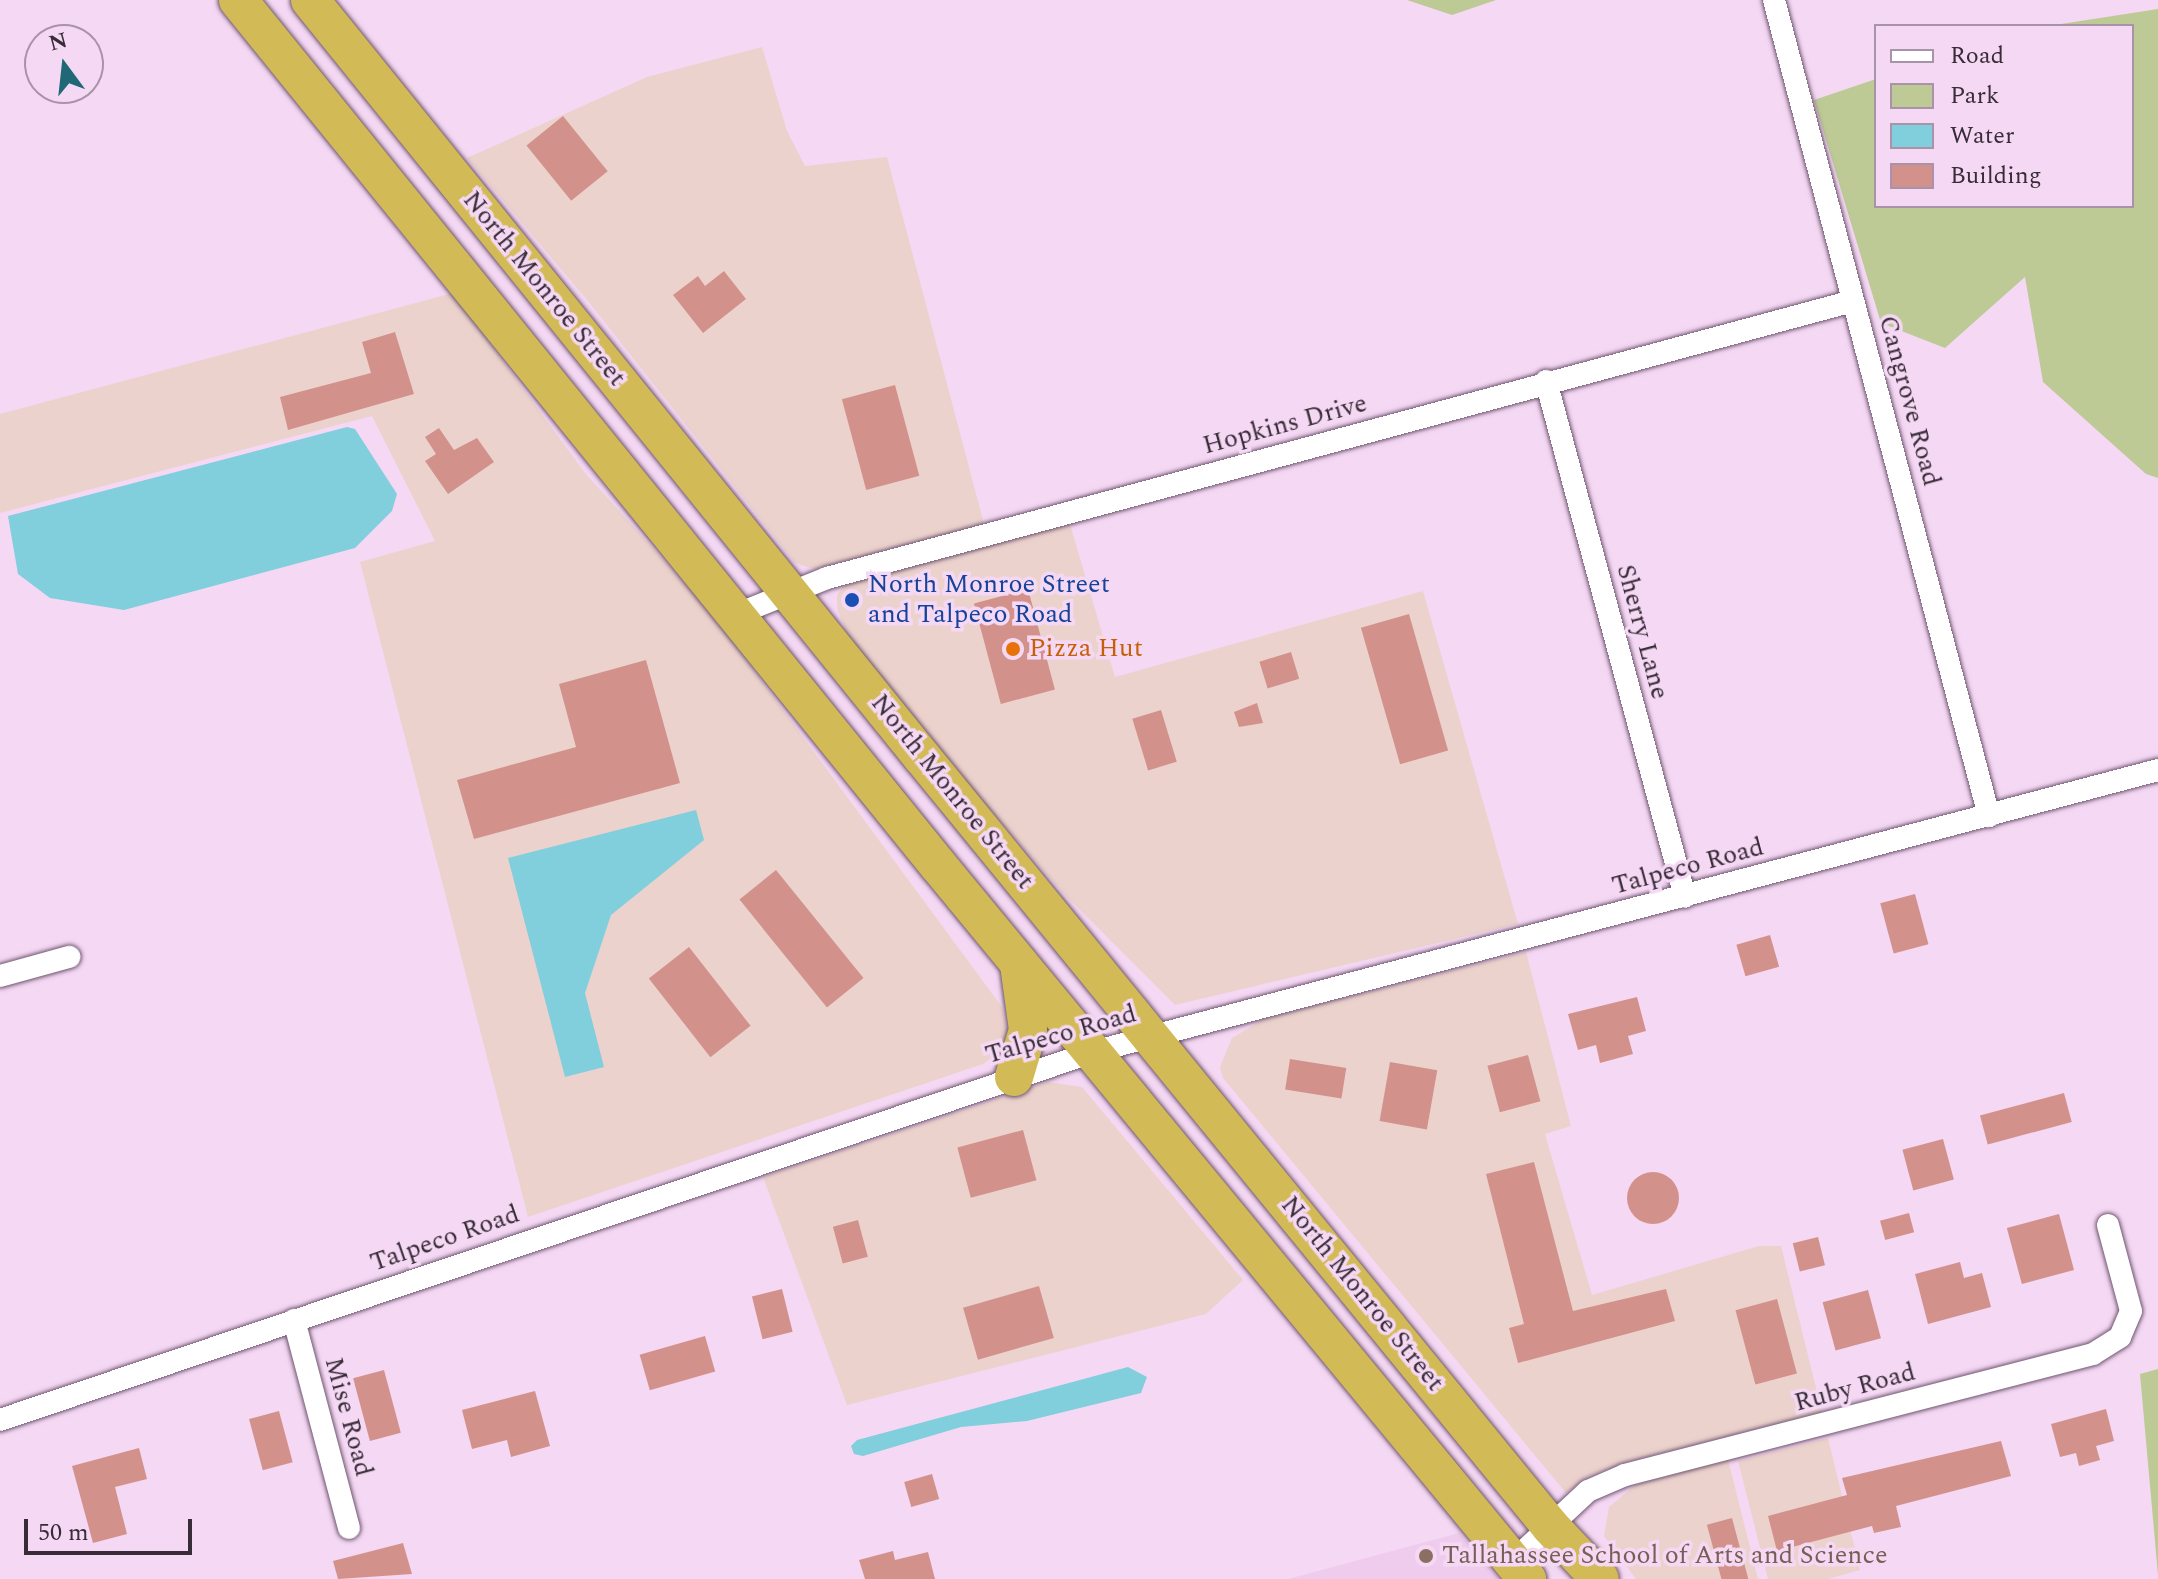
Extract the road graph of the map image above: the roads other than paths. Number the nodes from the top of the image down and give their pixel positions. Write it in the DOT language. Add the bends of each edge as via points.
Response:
graph roads {
  1 [pos="238,0"];
  2 [pos="310,0"];
  3 [pos="1774,0"];
  4 [pos="1853,301"];
  5 [pos="619,381"];
  6 [pos="1546,381"];
  7 [pos="576,417"];
  8 [pos="791,593"];
  9 [pos="735,615"];
  10 [pos="2158,770"];
  11 [pos="1989,816"];
  12 [pos="1685,897"];
  13 [pos="69,957"];
  14 [pos="1019,962"];
  15 [pos="0,976"];
  16 [pos="1153,1037"];
  17 [pos="1093,1052"];
  18 [pos="1014,1077"];
  19 [pos="2108,1225"];
  20 [pos="294,1320"];
  21 [pos="0,1420"];
  22 [pos="1551,1527"];
  23 [pos="349,1528"];
  24 [pos="1520,1570"];
  25 [pos="1600,1579"];
  1 -- 7 [label="highway"];
  2 -- 5 [label="highway, North Monroe Street"];
  3 -- 4 [label="street, Cangrove Road"];
  4 -- 6 [label="street, Hopkins Drive"];
  4 -- 11 [label="street, Cangrove Road"];
  5 -- 7 [label="highway"];
  5 -- 8 [label="highway, North Monroe Street"];
  6 -- 8 [label="street, Hopkins Drive" via="827,578"];
  6 -- 12 [label="street, Sherry Lane"];
  7 -- 9 [label="highway"];
  8 -- 9 [label="street, Hopkins Drive"];
  8 -- 16 [label="highway, North Monroe Street"];
  9 -- 14 [label="highway"];
  10 -- 11 [label="street, Talpeco Road"];
  11 -- 12 [label="street, Talpeco Road"];
  12 -- 16 [label="street, Talpeco Road"];
  13 -- 15 [label="street"];
  14 -- 17 [label="highway"];
  14 -- 18 [label="highway" via="1028,1030"];
  16 -- 17 [label="street, Talpeco Road"];
  16 -- 22 [label="highway, North Monroe Street"];
  17 -- 18 [label="street, Talpeco Road"];
  17 -- 24 [label="highway"];
  18 -- 20 [label="street, Talpeco Road"];
  19 -- 22 [label="street, Ruby Road" via="2131,1311 2120,1337 2093,1354 1625,1475 1588,1491"];
  20 -- 21 [label="street, Talpeco Road"];
  20 -- 23 [label="street, Mise Road"];
  22 -- 24 [label="street, Ruby Road"];
  22 -- 25 [label="highway, North Monroe Street"];
}
